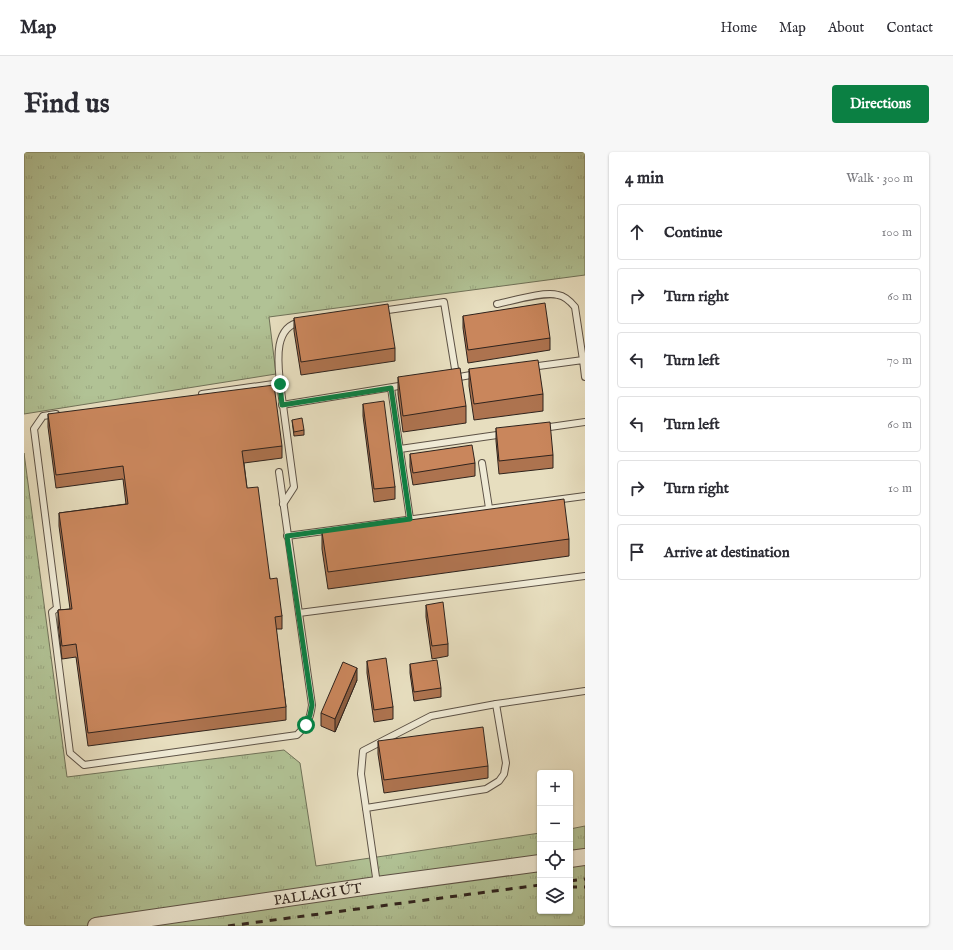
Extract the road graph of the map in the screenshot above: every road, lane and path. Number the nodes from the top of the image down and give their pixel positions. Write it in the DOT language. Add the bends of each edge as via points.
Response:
graph roads {
  1 [pos="496,304"];
  2 [pos="374,312"];
  3 [pos="304,322"];
  4 [pos="582,360"];
  5 [pos="527,367"];
  6 [pos="480,374"];
  7 [pos="585,374"];
  8 [pos="456,377"];
  9 [pos="449,378"];
  10 [pos="280,384"];
  11 [pos="412,384"];
  12 [pos="391,388"];
  13 [pos="193,395"];
  14 [pos="282,405"];
  15 [pos="59,414"];
  16 [pos="585,422"];
  17 [pos="539,429"];
  18 [pos="508,434"];
  19 [pos="400,449"];
  20 [pos="482,463"];
  21 [pos="279,472"];
  22 [pos="585,496"];
  23 [pos="283,504"];
  24 [pos="489,508"];
  25 [pos="410,519"];
  26 [pos="287,536"];
  27 [pos="585,576"];
  28 [pos="299,613"];
  29 [pos="585,691"];
  30 [pos="496,704"];
  31 [pos="366,808"];
  32 [pos="585,857"];
  33 [pos="573,859"];
  34 [pos="537,863"];
  35 [pos="377,885"];
  36 [pos="96,926"];
  1 -- 4 [label="lane" via="549,294 564,297 575,307"];
  2 -- 8 [label="lane" via="444,302"];
  3 -- 10 [label="lane" via="286,329 278,350"];
  4 -- 5 [label="lane"];
  4 -- 7 [label="lane"];
  6 -- 8 [label="lane"];
  8 -- 9 [label="lane"];
  10 -- 13 [label="lane"];
  10 -- 14 [label="lane"];
  11 -- 12 [label="lane"];
  12 -- 14 [label="lane"];
  12 -- 19 [label="lane"];
  14 -- 23 [label="lane" via="294,487"];
  15 -- 28 [label="lane" via="43,416 34,429 57,608 52,612 70,753 84,765 297,735 306,725 312,705"];
  16 -- 17 [label="lane"];
  18 -- 19 [label="lane"];
  19 -- 25 [label="lane"];
  20 -- 24 [label="lane"];
  21 -- 23 [label="lane"];
  22 -- 24 [label="lane"];
  23 -- 26 [label="lane"];
  24 -- 25 [label="lane"];
  25 -- 26 [label="lane"];
  26 -- 28 [label="lane"];
  27 -- 28 [label="lane"];
  29 -- 30 [label="lane"];
  30 -- 31 [label="lane" via="431,716 363,751 361,774"];
  30 -- 31 [label="lane" via="506,763 504,774 499,781 486,789"];
  31 -- 35 [label="lane"];
  32 -- 33 [label="street"];
  34 -- 35 [label="street, PALLAGI ÚT"];
  35 -- 36 [label="street, PALLAGI ÚT"];
}
